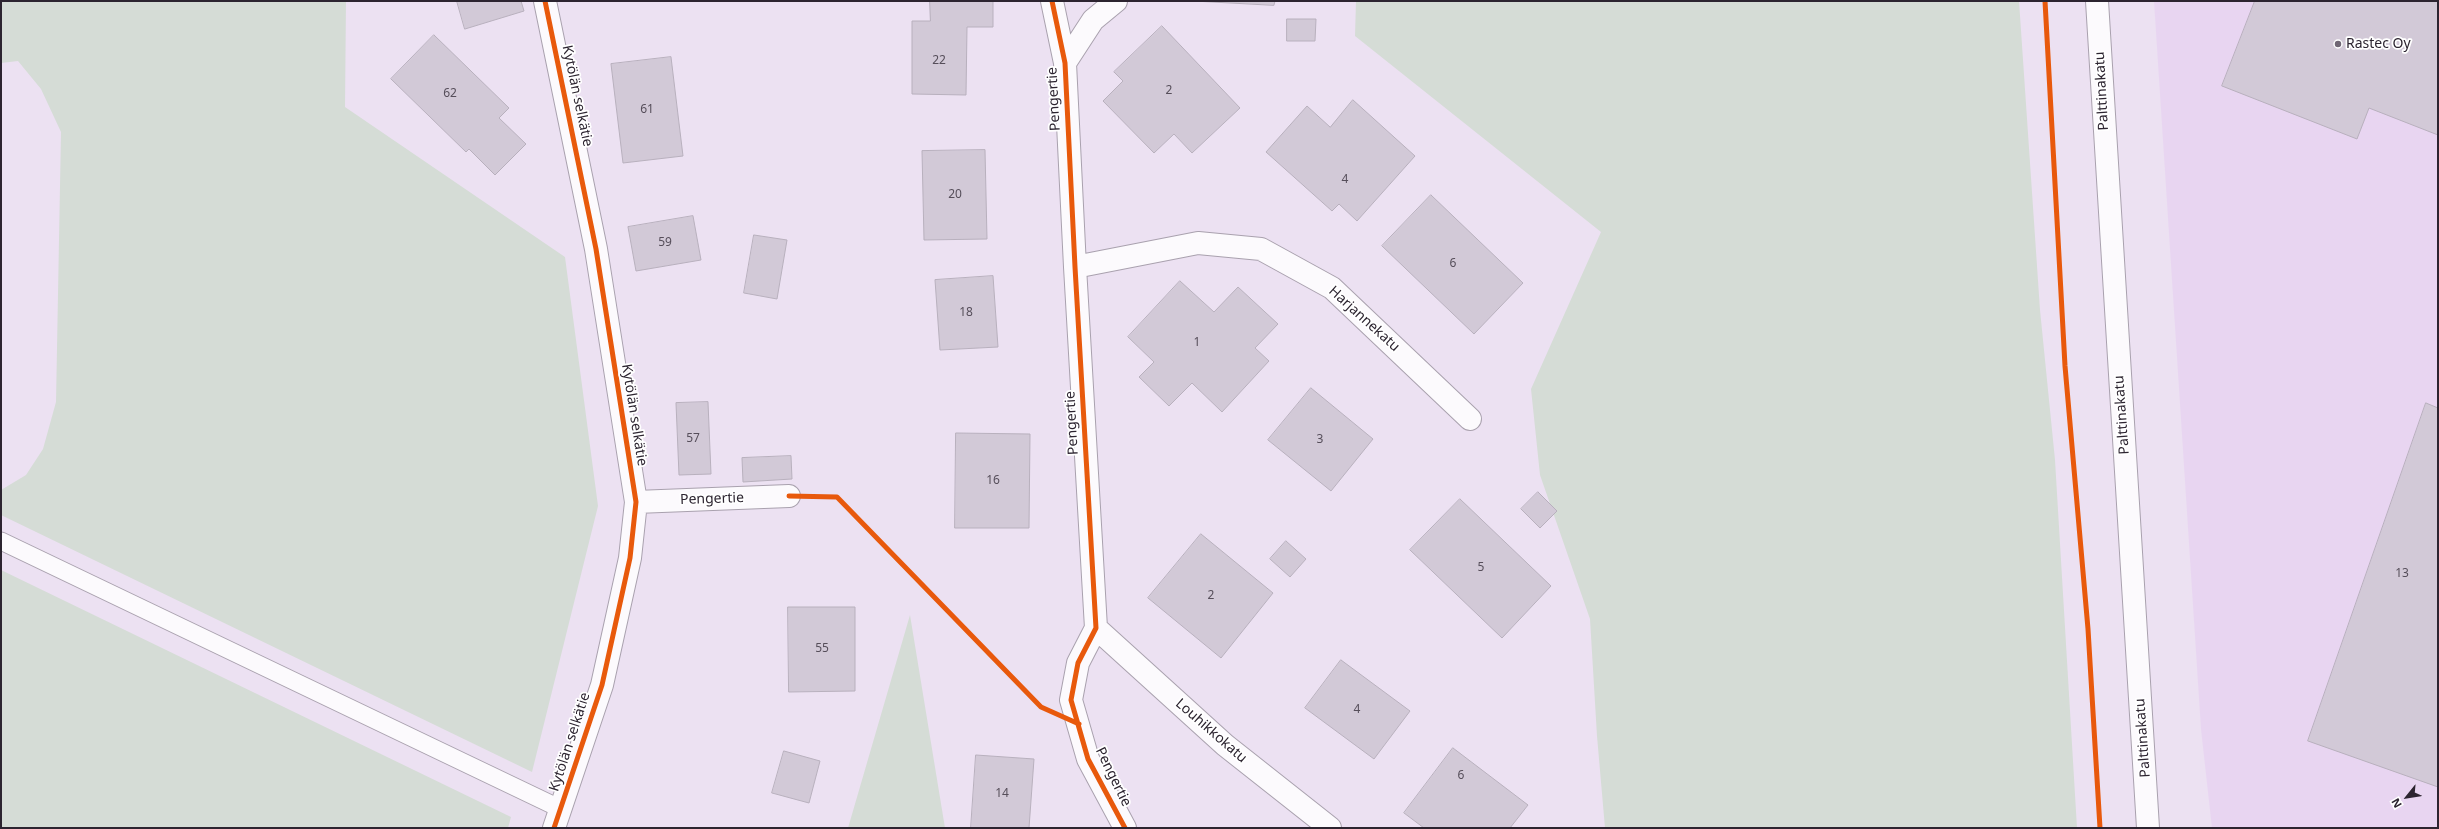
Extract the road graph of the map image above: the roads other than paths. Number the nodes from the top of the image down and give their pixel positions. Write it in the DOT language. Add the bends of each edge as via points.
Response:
graph roads {
  1 [pos="545,1"];
  2 [pos="1052,1"];
  3 [pos="1116,1"];
  4 [pos="2097,1"];
  5 [pos="1065,63"];
  6 [pos="1075,267"];
  7 [pos="1470,419"];
  8 [pos="789,496"];
  9 [pos="636,502"];
  10 [pos="1,541"];
  11 [pos="1096,628"];
  12 [pos="557,819"];
  13 [pos="1125,828"];
  14 [pos="1330,828"];
  15 [pos="2148,828"];
  1 -- 9 [label="street, Kytölän selkätie" via="596,249"];
  2 -- 5 [label="street, Pengertie"];
  3 -- 5 [label="street, Pengertie" via="1093,20"];
  4 -- 15 [label="street, Palttinakatu"];
  5 -- 6 [label="street, Pengertie"];
  6 -- 7 [label="street, Harjannekatu" via="1198,243 1261,249 1332,288"];
  6 -- 11 [label="street, Pengertie"];
  8 -- 9 [label="street, Pengertie"];
  9 -- 12 [label="street, Kytölän selkätie" via="630,558 602,685"];
  10 -- 12 [label="lane"];
  11 -- 13 [label="street, Pengertie" via="1078,663 1071,700 1088,759"];
  11 -- 14 [label="street, Louhikkokatu" via="1225,746"];
}
